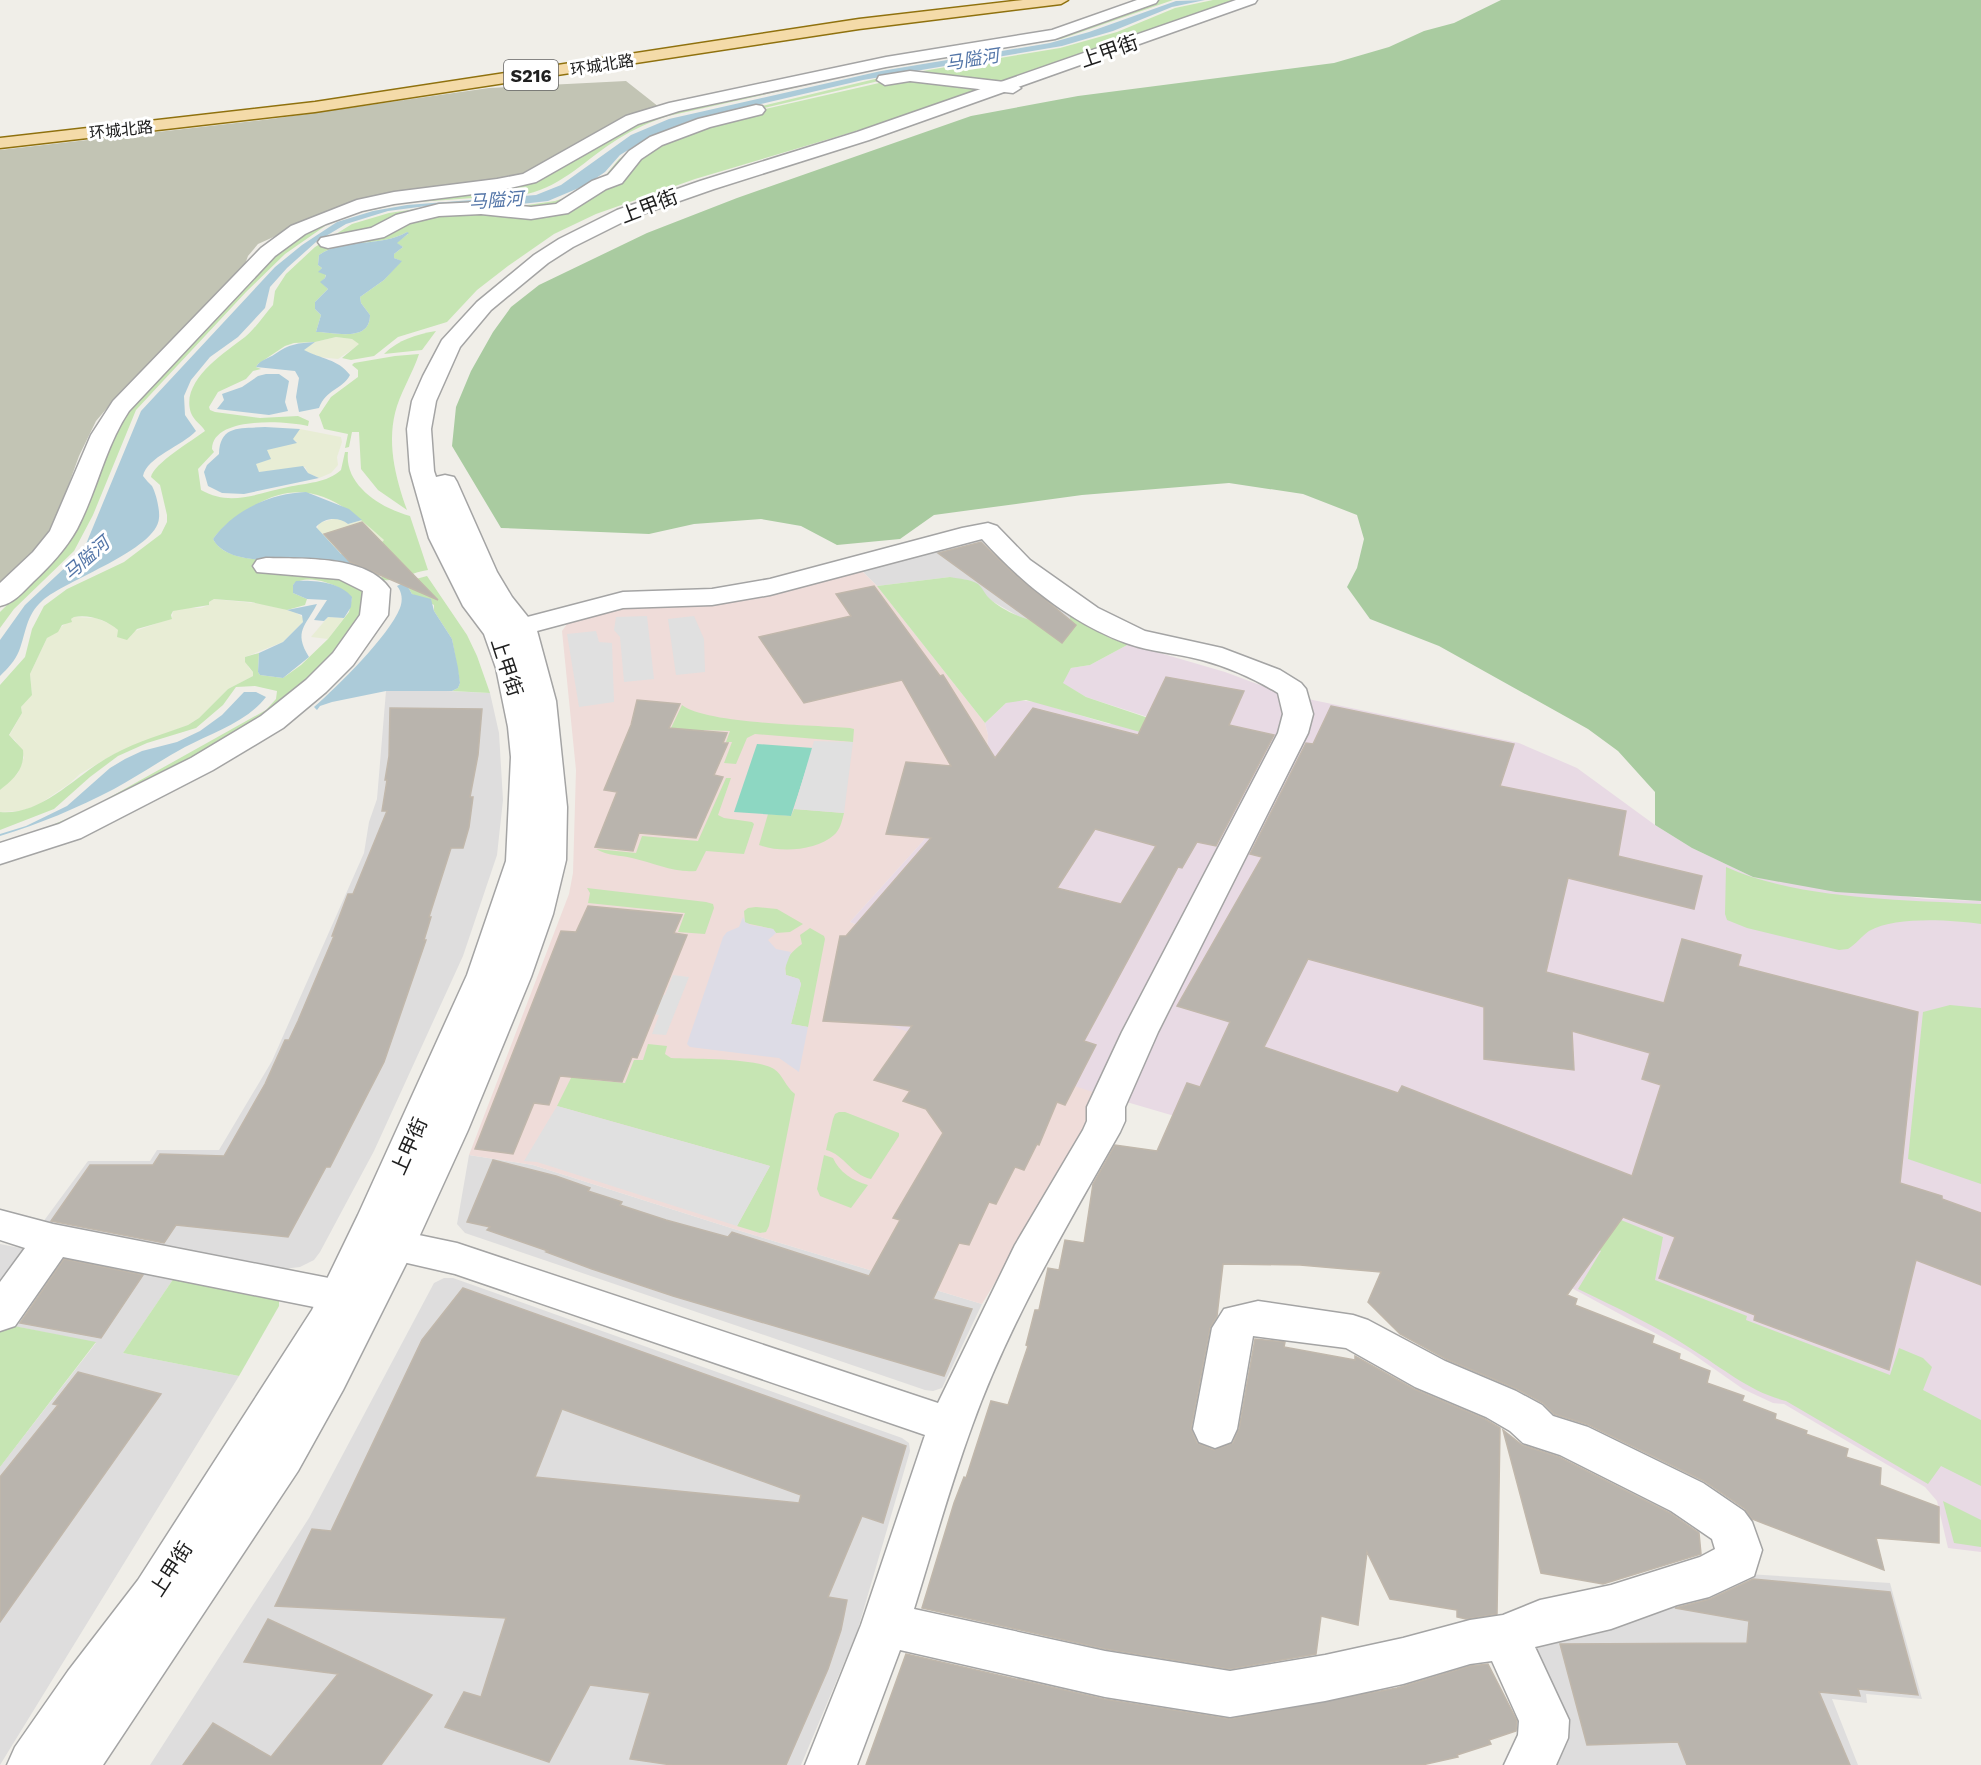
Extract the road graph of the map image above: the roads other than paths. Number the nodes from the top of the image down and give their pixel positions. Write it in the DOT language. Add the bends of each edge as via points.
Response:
graph roads {
  1 [pos="1030,0"];
  2 [pos="1061,0"];
  3 [pos="1150,0"];
  4 [pos="1250,0"];
  5 [pos="1264,0"];
  6 [pos="864,85"];
  7 [pos="1008,87"];
  8 [pos="774,106"];
  9 [pos="0,141"];
  10 [pos="328,242"];
  11 [pos="266,566"];
  12 [pos="0,598"];
  13 [pos="522,627"];
  14 [pos="0,854"];
  15 [pos="0,1225"];
  16 [pos="52,1240"];
  17 [pos="395,1246"];
  18 [pos="339,1296"];
  19 [pos="0,1314"];
  20 [pos="950,1425"];
  21 [pos="1215,1429"];
  22 [pos="885,1625"];
  23 [pos="1505,1637"];
  24 [pos="33,1765"];
  25 [pos="73,1765"];
  26 [pos="831,1765"];
  27 [pos="1530,1765"];
  1 -- 9 [label="main road, 环城北路 / S216" via="855,21 377,95"];
  2 -- 9 [label="main road, 环城北路 / S216" via="859,24 326,105"];
  3 -- 12 [label="street" via="1054,34 886,62 675,107 622,125 529,178 371,203 338,212 298,230 268,252 121,405 102,434 62,533 50,550"];
  4 -- 7 [label="street, 上甲街"];
  5 -- 7 [label="street, 上甲街" via="1162,38"];
  6 -- 7 [label="street" via="910,76"];
  7 -- 13 [label="street, 上甲街" via="870,139 632,217 553,261 504,301 465,346 442,401 436,449 440,470 483,572"];
  7 -- 18 [label="street, 上甲街" via="624,214 534,264 484,306 450,345 424,401 419,429 422,471 442,538 477,606 498,633 510,668 524,727 526,757 522,861 484,975"];
  8 -- 10 [label="street" via="666,136 635,155 615,179 561,209 531,213 481,208 439,210 403,219 377,233"];
  11 -- 14 [label="street" via="345,572 371,582 377,590 374,615 342,659 272,722 202,764 70,831"];
  13 -- 17 [label="street, 上甲街" via="541,701 551,807 550,860 514,977"];
  13 -- 20 [label="street" via="621,600 696,599 743,593 988,531 1021,566 1088,614 1136,637 1212,654 1270,676 1291,689 1298,714 1293,733 1140,1032 1106,1107 1101,1132 1035,1245"];
  15 -- 16 [label="street"];
  16 -- 18 [label="street"];
  16 -- 19 [label="street"];
  17 -- 20 [label="street" via="457,1259"];
  17 -- 25 [label="street, 上甲街" via="282,1457"];
  18 -- 24 [label="street, 上甲街" via="297,1372 155,1594"];
  20 -- 22 [label="street"];
  21 -- 23 [label="street" via="1233,1328 1239,1321 1258,1318 1353,1332 1430,1374 1501,1404 1539,1430 1572,1440 1687,1497 1728,1525 1736,1537 1737,1561 1725,1569 1611,1607 1540,1622"];
  22 -- 23 [label="street" via="1105,1674 1230,1694 1325,1678"];
  22 -- 26 [label="street"];
  23 -- 27 [label="street" via="1544,1720 1543,1738"];
}
